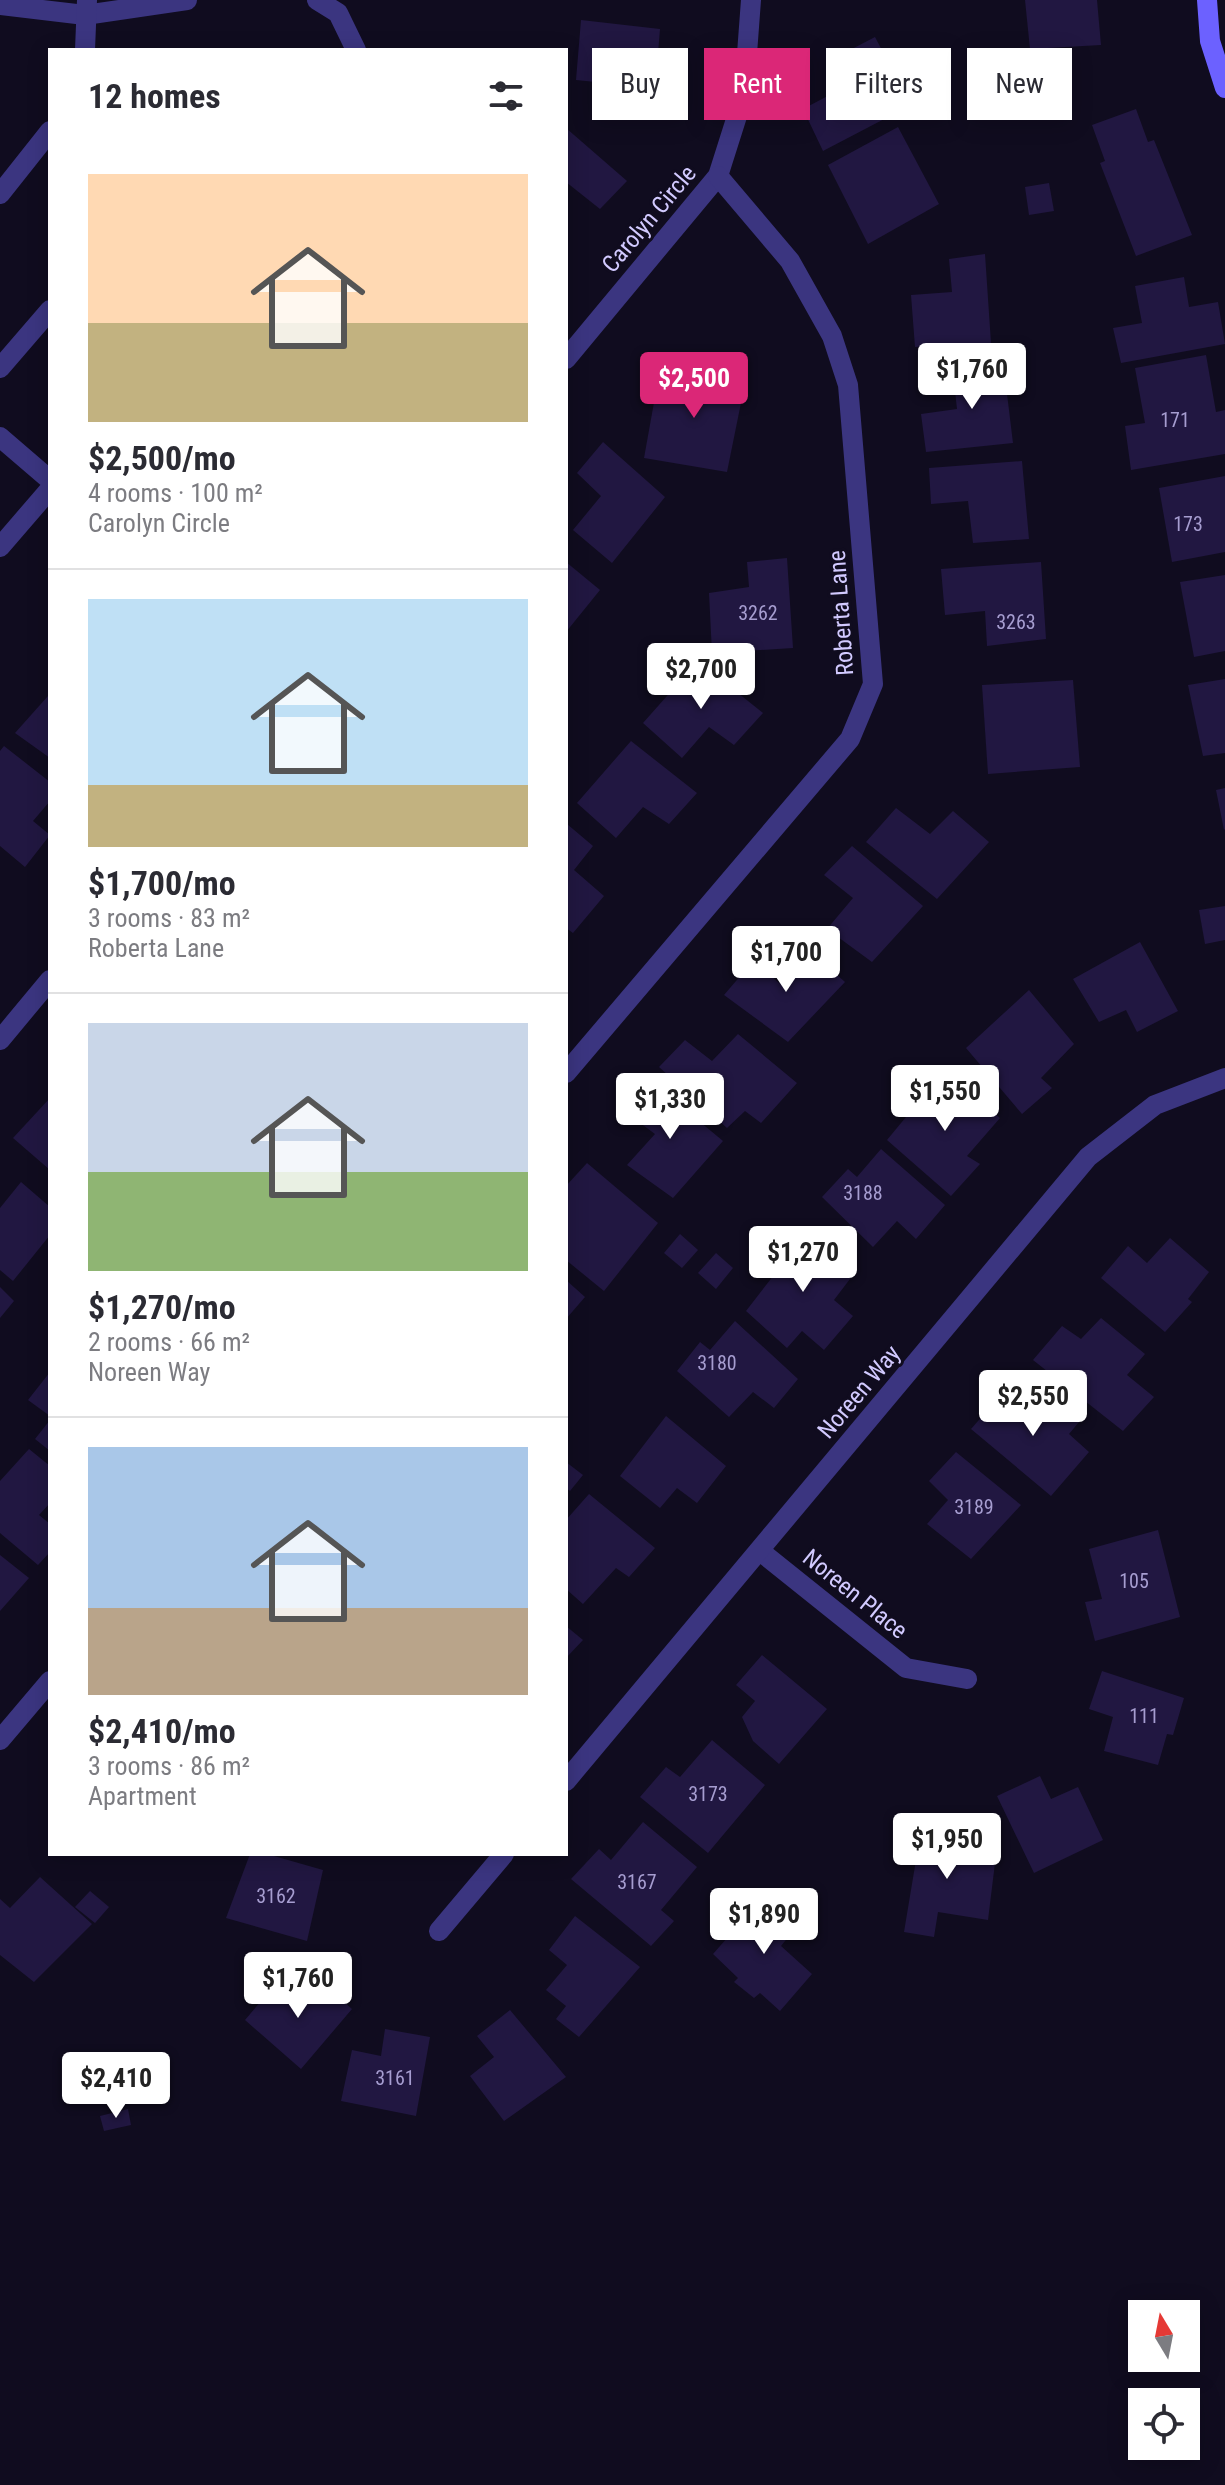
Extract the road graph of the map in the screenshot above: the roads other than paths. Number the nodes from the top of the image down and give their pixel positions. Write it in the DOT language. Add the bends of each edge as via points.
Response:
graph roads {
  1 [pos="187,0"];
  2 [pos="317,0"];
  3 [pos="751,0"];
  4 [pos="1207,0"];
  5 [pos="0,5"];
  6 [pos="86,7"];
  7 [pos="85,48"];
  8 [pos="355,48"];
  9 [pos="1225,88"];
  10 [pos="48,134"];
  11 [pos="718,176"];
  12 [pos="0,194"];
  13 [pos="48,312"];
  14 [pos="568,357"];
  15 [pos="0,368"];
  16 [pos="0,437"];
  17 [pos="48,478"];
  18 [pos="48,491"];
  19 [pos="0,547"];
  20 [pos="48,982"];
  21 [pos="0,1040"];
  22 [pos="568,1071"];
  23 [pos="1225,1078"];
  24 [pos="760,1551"];
  25 [pos="967,1679"];
  26 [pos="48,1683"];
  27 [pos="0,1740"];
  28 [pos="568,1779"];
  29 [pos="502,1856"];
  30 [pos="439,1931"];
  1 -- 6 [label="street"];
  2 -- 8 [label="street" via="338,13"];
  3 -- 11 [label="street, Carolyn Circle" via="744,94"];
  4 -- 9 [label="main road" via="1210,41"];
  5 -- 6 [label="street"];
  6 -- 7 [label="street"];
  10 -- 12 [label="street"];
  11 -- 14 [label="street, Carolyn Circle"];
  11 -- 22 [label="street, Roberta Lane" via="790,261 832,336 848,385 873,684 850,739"];
  13 -- 15 [label="street"];
  16 -- 17 [label="street"];
  18 -- 19 [label="street"];
  20 -- 21 [label="street"];
  23 -- 24 [label="street, Noreen Way" via="1155,1105 1088,1157"];
  24 -- 25 [label="street, Noreen Place" via="906,1668"];
  24 -- 28 [label="street, Noreen Way"];
  26 -- 27 [label="street"];
  29 -- 30 [label="street"];
}
